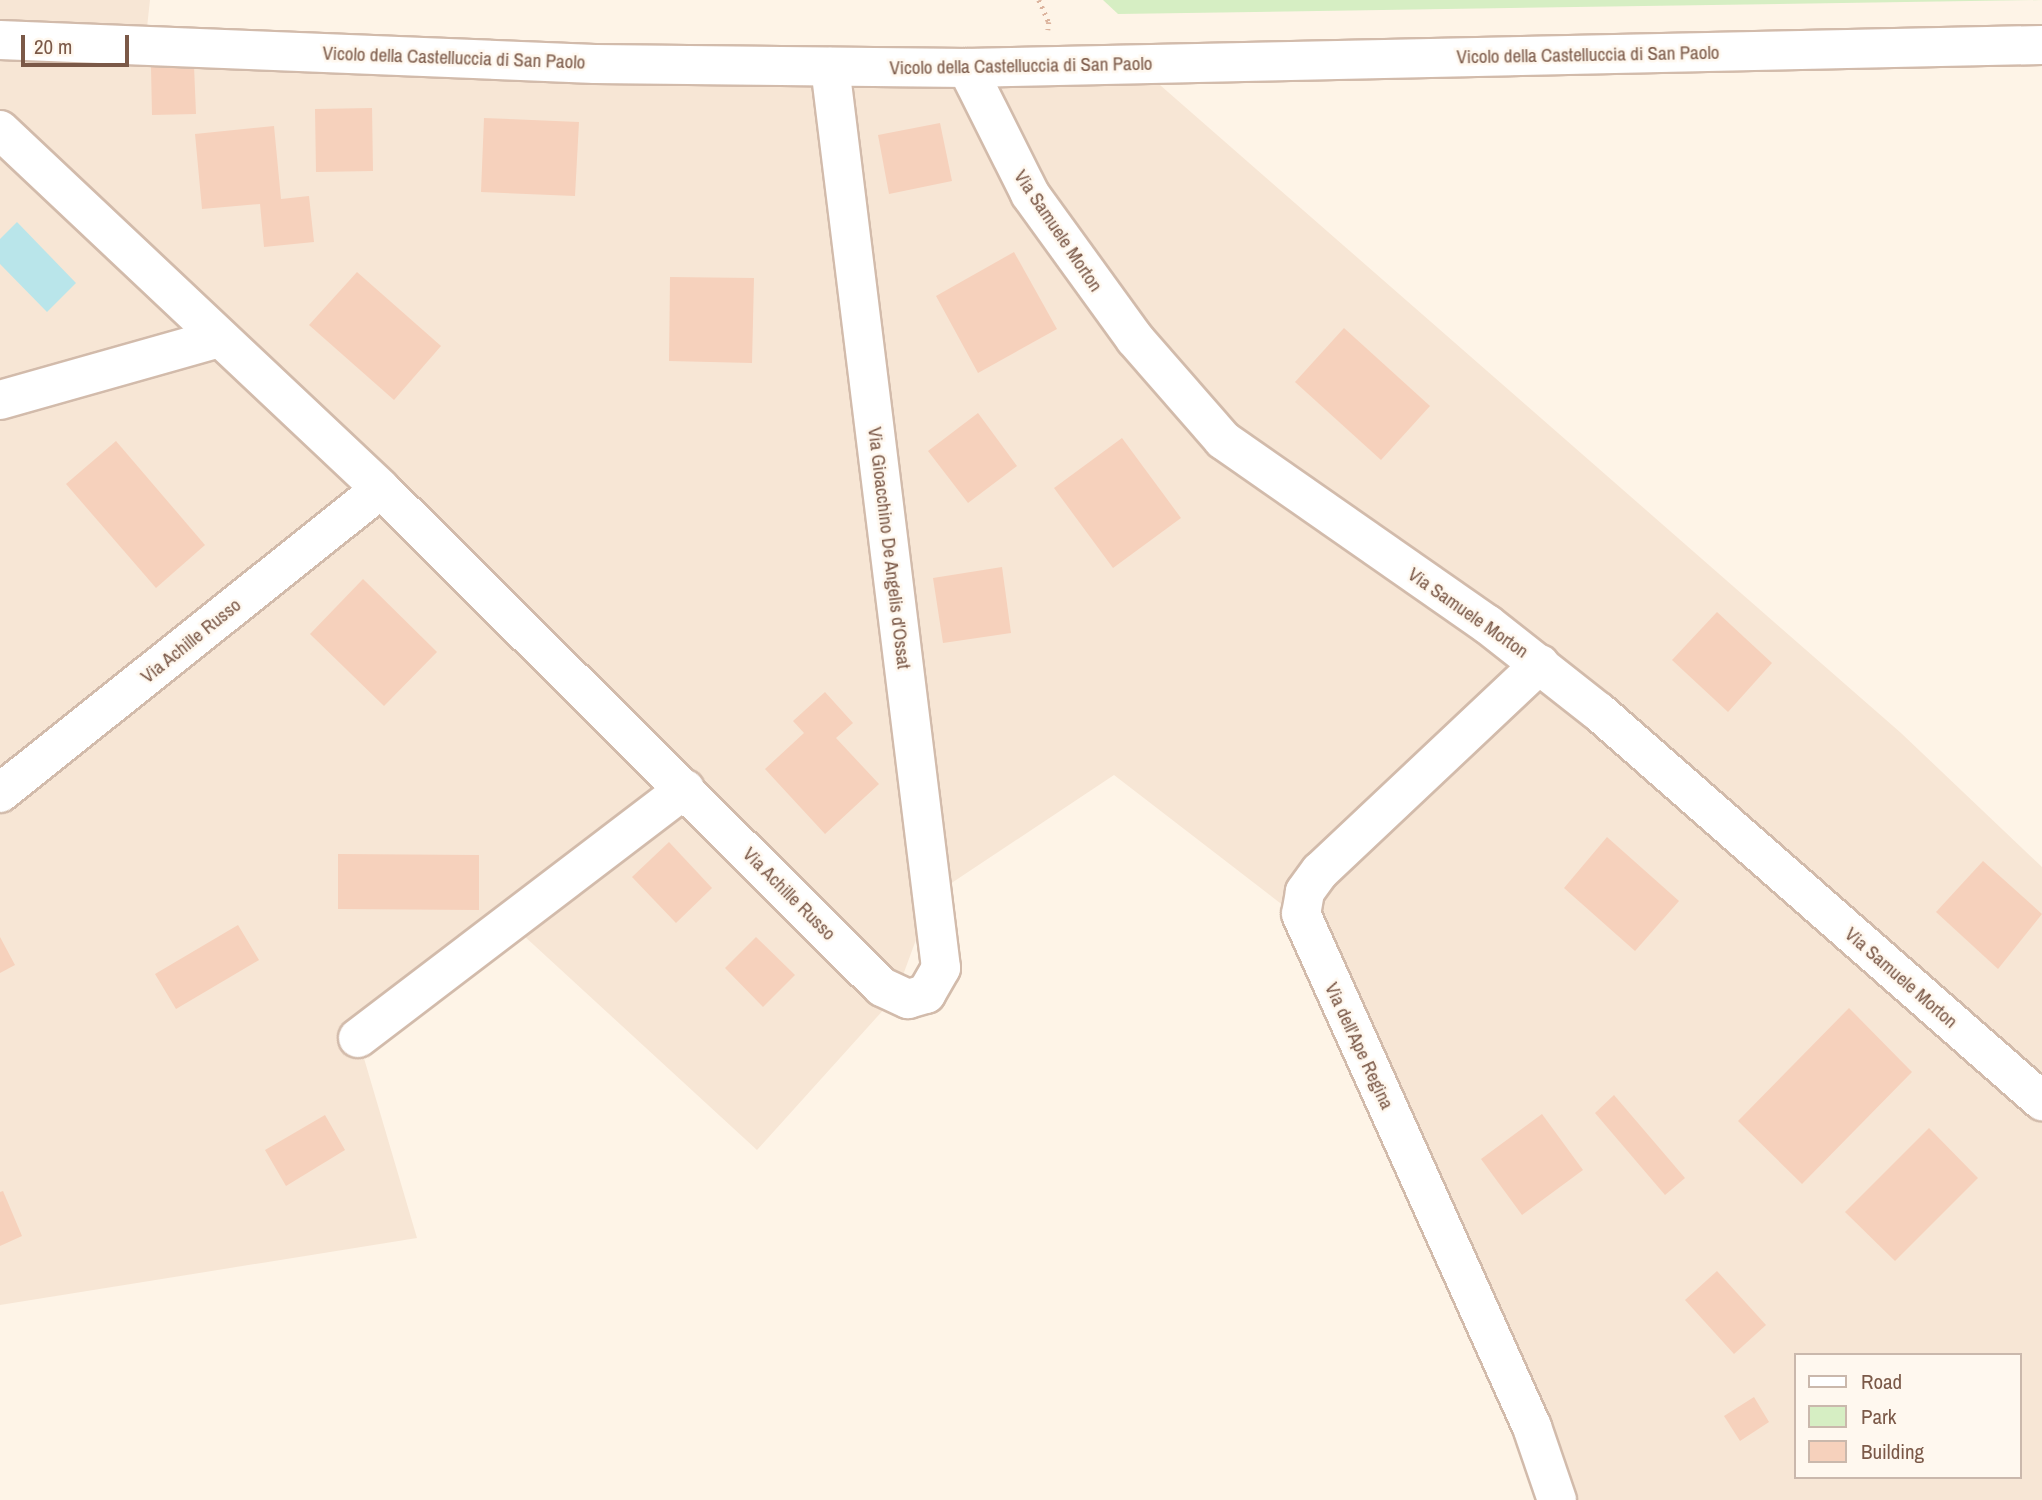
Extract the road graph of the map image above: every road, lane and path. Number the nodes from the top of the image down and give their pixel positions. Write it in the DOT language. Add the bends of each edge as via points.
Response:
graph roads {
  1 [pos="0,40"];
  2 [pos="2042,45"];
  3 [pos="830,66"];
  4 [pos="967,68"];
  5 [pos="0,130"];
  6 [pos="219,338"];
  7 [pos="0,400"];
  8 [pos="381,489"];
  9 [pos="1540,664"];
  10 [pos="685,789"];
  11 [pos="0,793"];
  12 [pos="895,997"];
  13 [pos="358,1038"];
  14 [pos="2042,1101"];
  15 [pos="1557,1500"];
  1 -- 3 [label="street, Vicolo della Castelluccia di San Paolo" via="595,64"];
  2 -- 4 [label="street, Vicolo della Castelluccia di San Paolo"];
  3 -- 4 [label="street, Vicolo della Castelluccia di San Paolo"];
  3 -- 12 [label="street, Via Gioacchino De Angelis d'Ossat" via="941,968 926,994"];
  4 -- 9 [label="street, Via Samuele Morton" via="1030,194 1189,406 1257,467"];
  5 -- 6 [label="street, Via Achille Russo"];
  6 -- 7 [label="street"];
  6 -- 8 [label="street, Via Achille Russo"];
  8 -- 10 [label="street, Via Achille Russo"];
  8 -- 11 [label="street, Via Achille Russo"];
  9 -- 14 [label="street, Via Samuele Morton"];
  9 -- 15 [label="street, Via dell'Ape Regina" via="1320,871 1305,892 1301,914 1532,1427"];
  10 -- 12 [label="street, Via Achille Russo"];
  10 -- 13 [label="street"];
}
